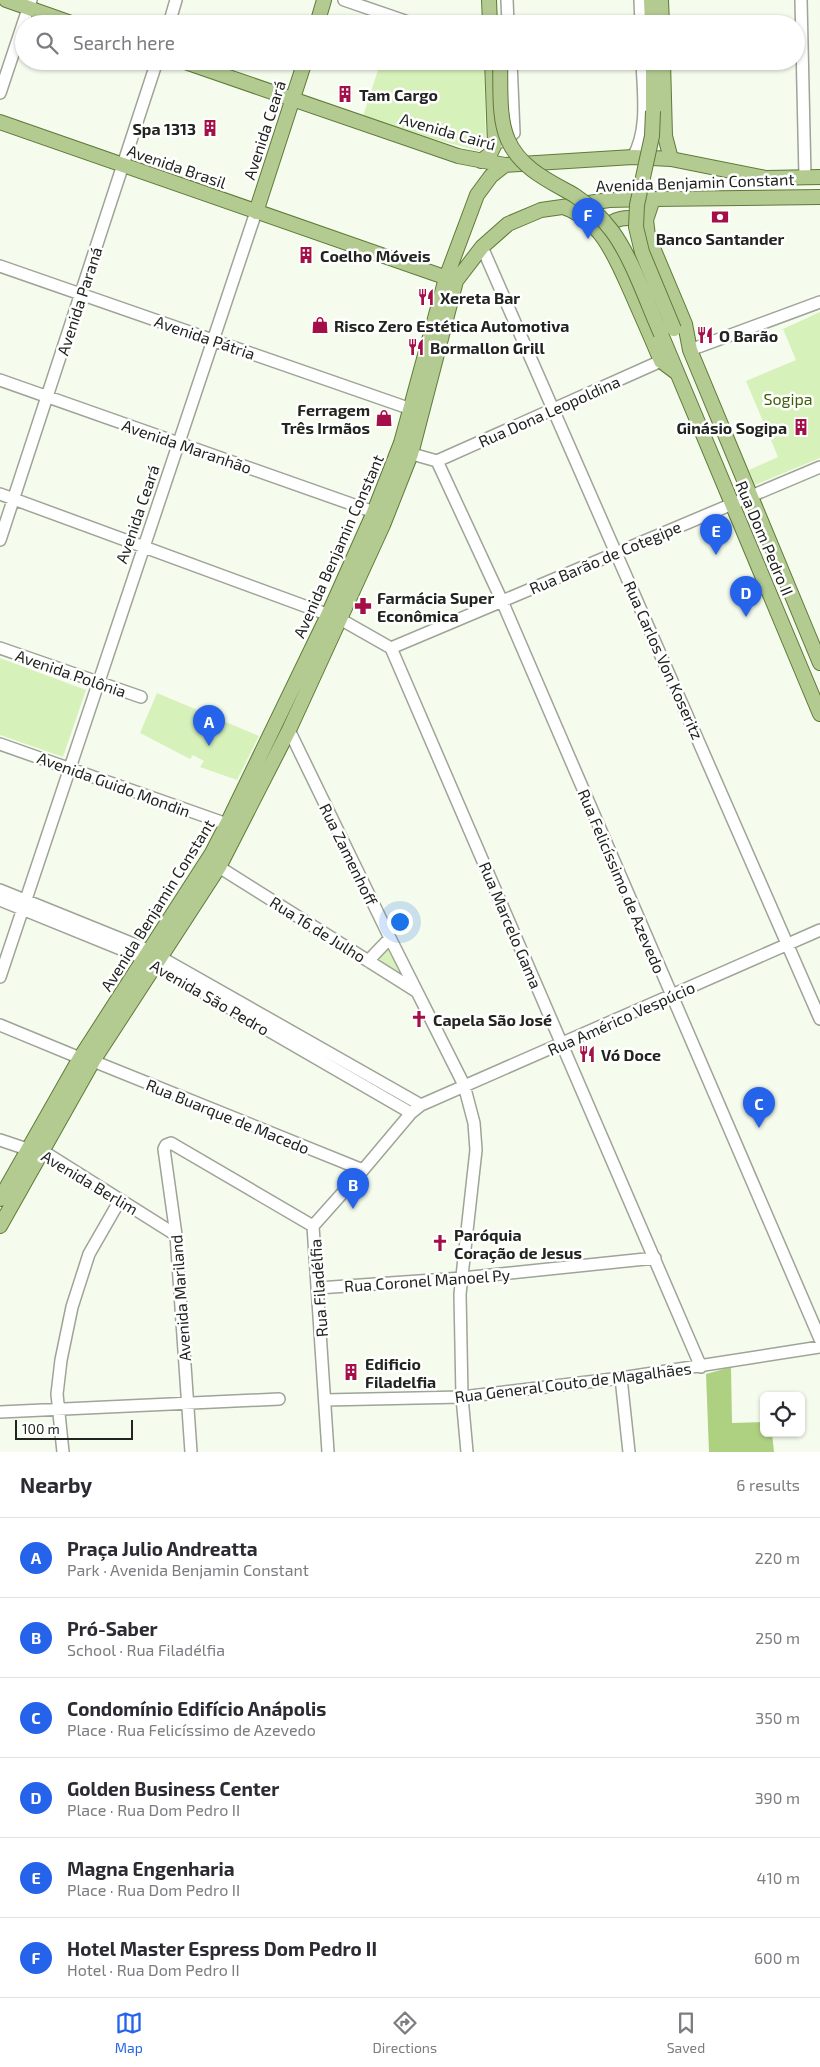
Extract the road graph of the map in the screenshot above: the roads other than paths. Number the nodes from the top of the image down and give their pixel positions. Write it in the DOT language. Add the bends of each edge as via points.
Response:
graph roads {
  1 [pos="6,0"];
  2 [pos="176,0"];
  3 [pos="324,0"];
  4 [pos="344,0"];
  5 [pos="489,0"];
  6 [pos="498,0"];
  7 [pos="507,0"];
  8 [pos="640,0"];
  9 [pos="651,0"];
  10 [pos="661,0"];
  11 [pos="801,0"];
  12 [pos="30,4"];
  13 [pos="54,15"];
  14 [pos="172,15"];
  15 [pos="320,15"];
  16 [pos="388,15"];
  17 [pos="490,15"];
  18 [pos="499,15"];
  19 [pos="508,15"];
  20 [pos="641,15"];
  21 [pos="652,15"];
  22 [pos="662,15"];
  23 [pos="801,15"];
  24 [pos="15,48"];
  25 [pos="154,70"];
  26 [pos="207,70"];
  27 [pos="302,70"];
  28 [pos="492,70"];
  29 [pos="500,70"];
  30 [pos="510,70"];
  31 [pos="642,70"];
  32 [pos="653,70"];
  33 [pos="663,70"];
  34 [pos="803,70"];
  35 [pos="0,93"];
  36 [pos="292,100"];
  37 [pos="0,122"];
  38 [pos="495,144"];
  39 [pos="633,157"];
  40 [pos="671,159"];
  41 [pos="481,161"];
  42 [pos="505,165"];
  43 [pos="124,166"];
  44 [pos="805,177"];
  45 [pos="820,177"];
  46 [pos="820,197"];
  47 [pos="653,198"];
  48 [pos="562,207"];
  49 [pos="256,212"];
  50 [pos="646,220"];
  51 [pos="599,231"];
  52 [pos="482,247"];
  53 [pos="0,266"];
  54 [pos="451,279"];
  55 [pos="81,294"];
  56 [pos="820,302"];
  57 [pos="214,340"];
  58 [pos="690,350"];
  59 [pos="661,361"];
  60 [pos="678,374"];
  61 [pos="0,380"];
  62 [pos="47,397"];
  63 [pos="411,409"];
  64 [pos="552,410"];
  65 [pos="179,442"];
  66 [pos="405,452"];
  67 [pos="437,460"];
  68 [pos="820,467"];
  69 [pos="0,494"];
  70 [pos="752,496"];
  71 [pos="14,499"];
  72 [pos="732,504"];
  73 [pos="374,512"];
  74 [pos="0,540"];
  75 [pos="144,547"];
  76 [pos="616,553"];
  77 [pos="502,601"];
  78 [pos="334,617"];
  79 [pos="0,648"];
  80 [pos="391,648"];
  81 [pos="820,663"];
  82 [pos="99,682"];
  83 [pos="141,697"];
  84 [pos="820,714"];
  85 [pos="289,730"];
  86 [pos="0,744"];
  87 [pos="70,768"];
  88 [pos="227,824"];
  89 [pos="219,867"];
  90 [pos="0,890"];
  91 [pos="0,900"];
  92 [pos="24,905"];
  93 [pos="820,930"];
  94 [pos="390,938"];
  95 [pos="789,944"];
  96 [pos="154,958"];
  97 [pos="368,961"];
  98 [pos="0,977"];
  99 [pos="418,992"];
  100 [pos="671,995"];
  101 [pos="820,1019"];
  102 [pos="0,1025"];
  103 [pos="563,1044"];
  104 [pos="86,1060"];
  105 [pos="370,1082"];
  106 [pos="464,1085"];
  107 [pos="421,1105"];
  108 [pos="411,1112"];
  109 [pos="0,1140"];
  110 [pos="27,1149"];
  111 [pos="41,1150"];
  112 [pos="363,1170"];
  113 [pos="0,1199"];
  114 [pos="120,1200"];
  115 [pos="0,1226"];
  116 [pos="313,1226"];
  117 [pos="176,1235"];
  118 [pos="656,1258"];
  119 [pos="462,1278"];
  120 [pos="318,1288"];
  121 [pos="820,1339"];
  122 [pos="820,1347"];
  123 [pos="701,1367"];
  124 [pos="621,1378"];
  125 [pos="462,1397"];
  126 [pos="279,1399"];
  127 [pos="325,1400"];
  128 [pos="187,1404"];
  129 [pos="58,1409"];
  130 [pos="0,1412"];
  131 [pos="62,1452"];
  132 [pos="191,1452"];
  133 [pos="328,1452"];
  134 [pos="467,1452"];
  135 [pos="629,1452"];
  1 -- 12 [label="main road"];
  2 -- 14 [label="street"];
  3 -- 15 [label="main road"];
  4 -- 16 [label="street"];
  5 -- 17 [label="main road"];
  6 -- 18 [label="main road"];
  7 -- 19 [label="street"];
  8 -- 20 [label="street"];
  9 -- 21 [label="main road"];
  10 -- 22 [label="main road"];
  11 -- 23 [label="street"];
  12 -- 13 [label="main road"];
  24 -- 35 [label="street"];
  25 -- 43 [label="street, Avenida Paraná"];
  26 -- 36 [label="main road, Avenida Cairú"];
  27 -- 36 [label="main road, Avenida Ceará"];
  28 -- 38 [label="main road"];
  29 -- 60 [label="main road, Rua Dom Pedro II, bridge" via="502,116 508,140 520,159 548,182 575,196 613,232 628,258"];
  30 -- 38 [label="street" via="514,133"];
  31 -- 39 [label="street" via="643,127"];
  32 -- 58 [label="main road, Rua Dom Pedro II, bridge" via="652,136 637,204 636,227 642,252 674,329"];
  33 -- 40 [label="main road" via="665,136"];
  34 -- 44 [label="street"];
  36 -- 41 [label="main road, Avenida Cairú"];
  36 -- 49 [label="main road, Avenida Ceará"];
  37 -- 43 [label="main road, Avenida Brasil"];
  38 -- 41 [label="main road"];
  39 -- 40 [label="main road, Avenida Benjamin Constant"];
  39 -- 42 [label="main road, Avenida Benjamin Constant"];
  40 -- 44 [label="main road, Avenida Benjamin Constant" via="766,178"];
  41 -- 42 [label="main road, Avenida Cairú"];
  42 -- 54 [label="main road, Avenida Benjamin Constant" via="491,176 477,195"];
  43 -- 49 [label="main road, Avenida Brasil"];
  43 -- 55 [label="street, Avenida Paraná"];
  44 -- 45 [label="main road, Avenida Benjamin Constant"];
  46 -- 47 [label="main road, Avenida Benjamin Constant"];
  47 -- 48 [label="main road, Avenida Benjamin Constant"];
  47 -- 50 [label="main road"];
  48 -- 51 [label="main road" via="581,215"];
  48 -- 52 [label="main road, Avenida Benjamin Constant" via="541,210 508,224"];
  49 -- 54 [label="main road, Avenida Brasil"];
  49 -- 57 [label="street, Avenida Ceará"];
  50 -- 51 [label="main road" via="621,218"];
  50 -- 58 [label="main road, Rua Dom Pedro II" via="653,250 685,324"];
  51 -- 59 [label="main road" via="613,250"];
  52 -- 54 [label="main road, Avenida Benjamin Constant"];
  52 -- 64 [label="street, Rua Carlos Von Koseritz"];
  53 -- 55 [label="street, Avenida Pátria"];
  54 -- 63 [label="main road, Avenida Benjamin Constant"];
  54 -- 66 [label="main road, Avenida Benjamin Constant"];
  55 -- 57 [label="street, Avenida Pátria"];
  55 -- 62 [label="street, Avenida Paraná"];
  56 -- 58 [label="street"];
  57 -- 63 [label="street, Avenida Pátria"];
  57 -- 65 [label="street, Avenida Ceará"];
  58 -- 70 [label="main road, Rua Dom Pedro II"];
  59 -- 60 [label="main road"];
  59 -- 64 [label="street, Rua Dona Leopoldina"];
  60 -- 72 [label="main road, Rua Dom Pedro II"];
  61 -- 62 [label="street, Avenida Maranhão"];
  62 -- 65 [label="street, Avenida Maranhão"];
  62 -- 71 [label="street, Avenida Paraná"];
  63 -- 66 [label="main road, Avenida Benjamin Constant"];
  64 -- 67 [label="street, Rua Dona Leopoldina"];
  64 -- 76 [label="street, Rua Carlos Von Koseritz"];
  65 -- 73 [label="street, Avenida Maranhão"];
  65 -- 75 [label="street, Avenida Ceará"];
  66 -- 67 [label="street"];
  66 -- 73 [label="main road, Avenida Benjamin Constant"];
  66 -- 78 [label="main road, Avenida Benjamin Constant" via="383,525"];
  67 -- 77 [label="street, Rua Felicíssimo de Azevedo"];
  68 -- 70 [label="street, Rua Barão de Cotegipe"];
  69 -- 71 [label="street"];
  70 -- 72 [label="street, Rua Barão de Cotegipe"];
  70 -- 81 [label="main road, Rua Dom Pedro II"];
  71 -- 74 [label="street, Avenida Paraná"];
  71 -- 75 [label="street"];
  72 -- 76 [label="street, Rua Barão de Cotegipe"];
  72 -- 84 [label="main road, Rua Dom Pedro II"];
  73 -- 78 [label="main road, Avenida Benjamin Constant"];
  75 -- 78 [label="street"];
  75 -- 82 [label="street, Avenida Ceará"];
  76 -- 77 [label="street, Rua Barão de Cotegipe"];
  76 -- 95 [label="street, Rua Carlos Von Koseritz"];
  77 -- 80 [label="street, Rua Barão de Cotegipe"];
  77 -- 100 [label="street, Rua Felicíssimo de Azevedo"];
  78 -- 80 [label="street"];
  78 -- 85 [label="main road, Avenida Benjamin Constant"];
  78 -- 88 [label="main road, Avenida Benjamin Constant"];
  79 -- 82 [label="street, Avenida Polônia"];
  80 -- 103 [label="street, Rua Marcelo Gama"];
  82 -- 83 [label="street, Avenida Polônia"];
  82 -- 87 [label="street, Avenida Ceará"];
  85 -- 89 [label="main road, Avenida Benjamin Constant"];
  85 -- 94 [label="street, Rua Zamenhoff"];
  86 -- 87 [label="street, Avenida Guido Mondin"];
  87 -- 88 [label="street, Avenida Guido Mondin"];
  87 -- 92 [label="street, Avenida Ceará"];
  88 -- 96 [label="main road, Avenida Benjamin Constant"];
  89 -- 96 [label="main road, Avenida Benjamin Constant"];
  89 -- 97 [label="street, Rua 16 de Julho"];
  90 -- 92 [label="street, Avenida São Pedro"];
  91 -- 92 [label="street, Avenida São Pedro"];
  92 -- 96 [label="street, Avenida São Pedro"];
  92 -- 98 [label="street, Avenida Ceará"];
  93 -- 95 [label="street, Rua Américo Vespúcio"];
  94 -- 97 [label="street"];
  94 -- 99 [label="street, Rua Zamenhoff"];
  95 -- 100 [label="street, Rua Américo Vespúcio"];
  95 -- 101 [label="street, Rua Carlos Von Koseritz"];
  96 -- 104 [label="main road, Avenida Benjamin Constant"];
  96 -- 105 [label="street, Avenida São Pedro"];
  97 -- 99 [label="street, Rua 16 de Julho"];
  99 -- 106 [label="street, Rua Zamenhoff"];
  100 -- 103 [label="street, Rua Américo Vespúcio"];
  100 -- 121 [label="street, Rua Felicíssimo de Azevedo"];
  102 -- 104 [label="street, Rua Buarque de Macedo"];
  103 -- 106 [label="street, Rua Américo Vespúcio"];
  103 -- 118 [label="street, Rua Marcelo Gama"];
  104 -- 110 [label="main road, Avenida Benjamin Constant"];
  104 -- 111 [label="main road, Avenida Benjamin Constant"];
  104 -- 112 [label="street, Rua Buarque de Macedo"];
  105 -- 107 [label="street, Avenida São Pedro"];
  105 -- 108 [label="street, Avenida São Pedro"];
  106 -- 107 [label="street, Rua Américo Vespúcio"];
  106 -- 119 [label="street, Rua Zamenhoff" via="474,1123 476,1150"];
  107 -- 108 [label="street, Rua Filadélfia"];
  108 -- 112 [label="street, Rua Filadélfia"];
  109 -- 110 [label="street, Avenida Berlim"];
  110 -- 111 [label="street, Avenida Berlim"];
  110 -- 113 [label="main road, Avenida Benjamin Constant"];
  111 -- 114 [label="street, Avenida Berlim"];
  111 -- 115 [label="main road, Avenida Benjamin Constant"];
  112 -- 116 [label="street, Rua Filadélfia"];
  114 -- 117 [label="street, Avenida Berlim"];
  114 -- 129 [label="street" via="89,1254 72,1307 61,1360"];
  116 -- 117 [label="street, Avenida Mariland" via="171,1143 164,1149"];
  116 -- 120 [label="street, Rua Filadélfia"];
  117 -- 128 [label="street, Avenida Mariland"];
  118 -- 119 [label="street, Rua Coronel Manoel Py"];
  118 -- 123 [label="street, Rua Marcelo Gama"];
  119 -- 120 [label="street, Rua Coronel Manoel Py"];
  119 -- 125 [label="street, Rua Zamenhoff"];
  120 -- 127 [label="street, Rua Filadélfia"];
  122 -- 123 [label="street, Rua General Couto de Magalhães"];
  123 -- 124 [label="street, Rua General Couto de Magalhães"];
  124 -- 125 [label="street, Rua General Couto de Magalhães"];
  124 -- 135 [label="street"];
  125 -- 127 [label="street, Rua General Couto de Magalhães"];
  125 -- 134 [label="street, Rua Zamenhoff"];
  126 -- 128 [label="street"];
  127 -- 133 [label="street, Rua Filadélfia"];
  128 -- 129 [label="street"];
  128 -- 132 [label="street, Avenida Mariland"];
  129 -- 130 [label="street"];
  129 -- 131 [label="street"];
}
